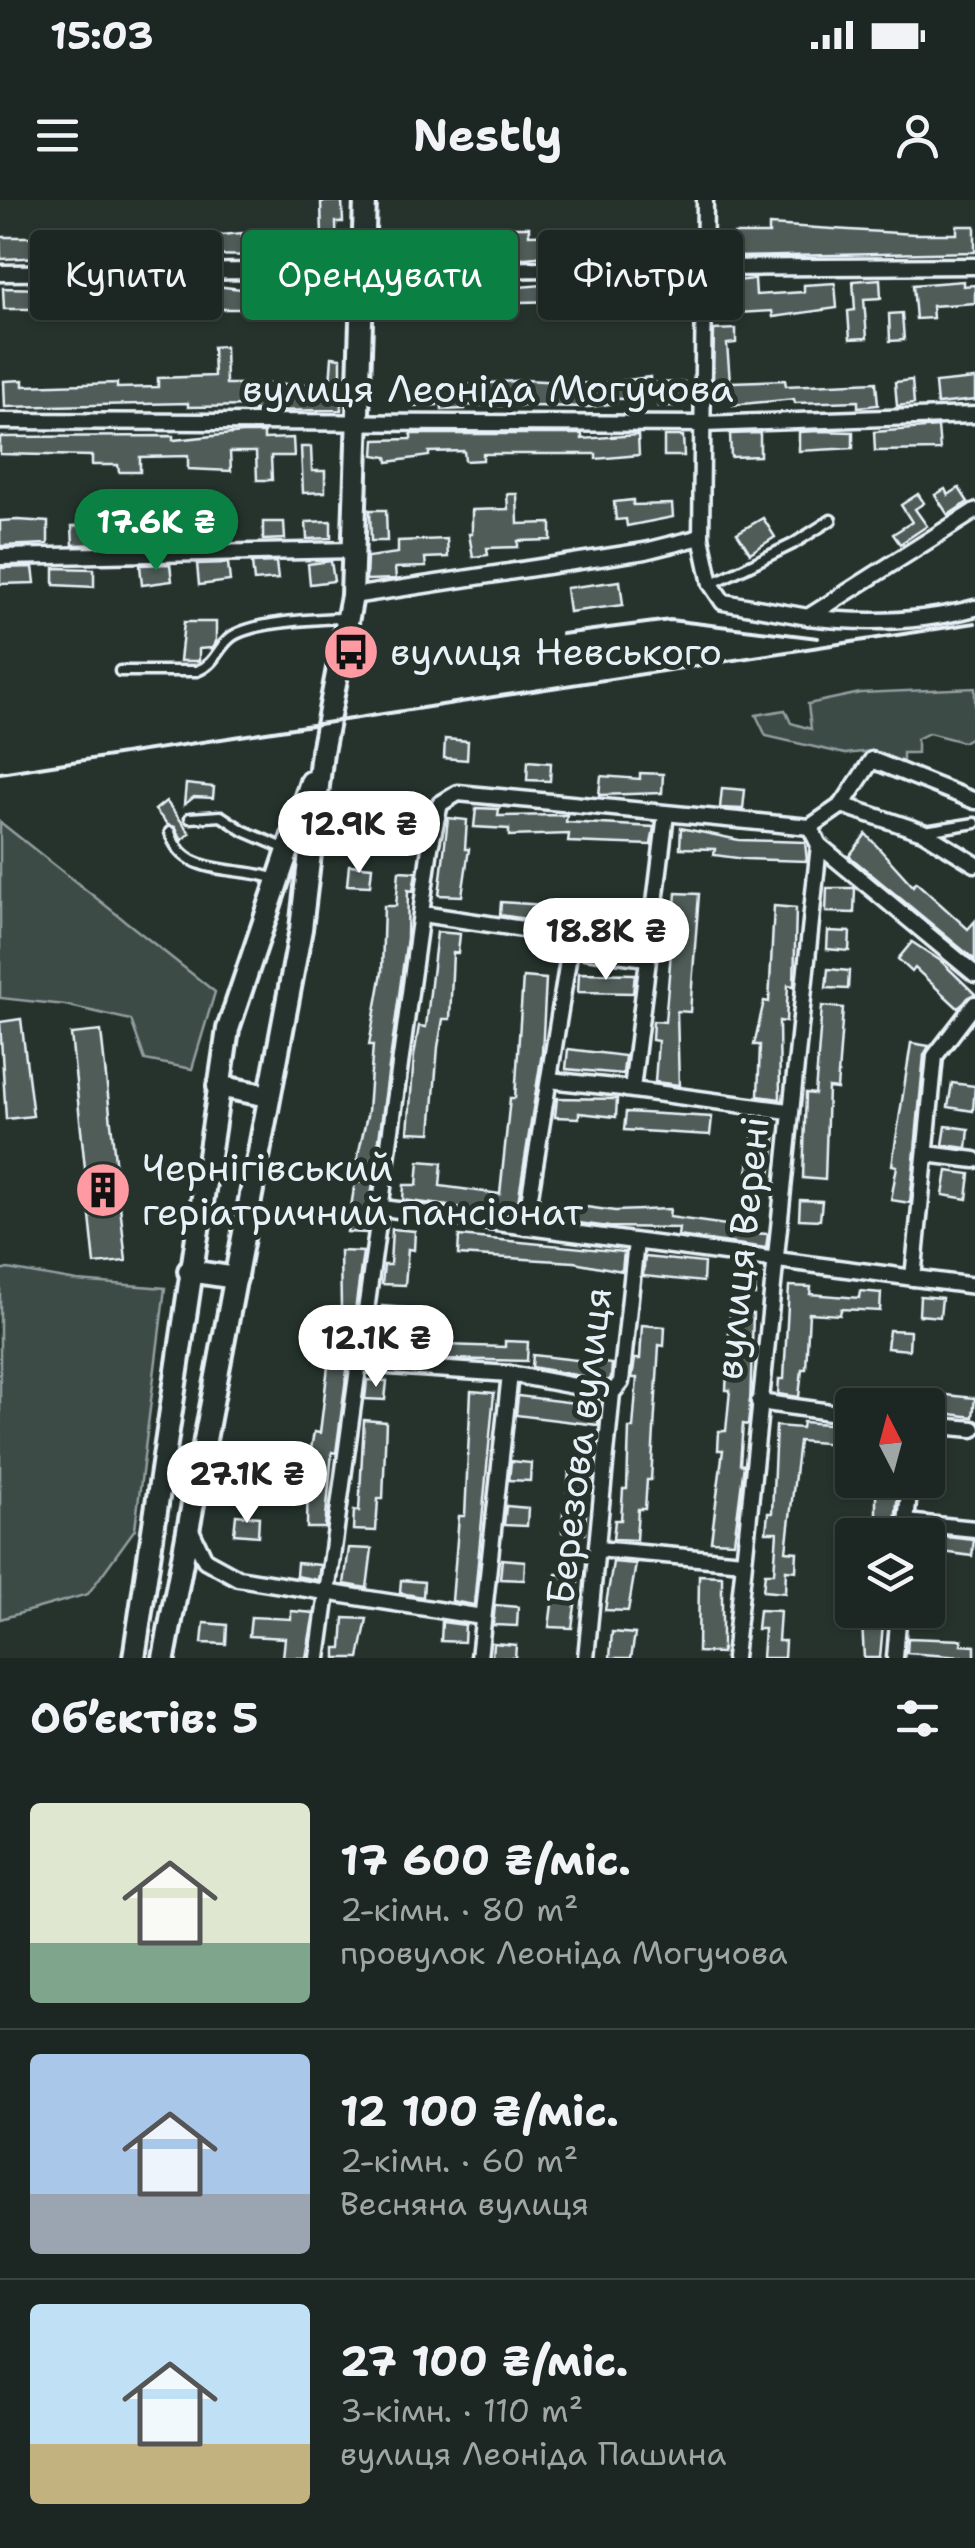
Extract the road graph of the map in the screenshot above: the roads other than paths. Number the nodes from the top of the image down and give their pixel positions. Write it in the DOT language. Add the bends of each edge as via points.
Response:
graph roads {
  1 [pos="366,200"];
  2 [pos="705,200"];
  3 [pos="365,230"];
  4 [pos="704,230"];
  5 [pos="743,266"];
  6 [pos="975,266"];
  7 [pos="242,271"];
  8 [pos="0,273"];
  9 [pos="362,320"];
  10 [pos="703,320"];
  11 [pos="975,415"];
  12 [pos="358,420"];
  13 [pos="0,421"];
  14 [pos="703,424"];
  15 [pos="975,511"];
  16 [pos="831,520"];
  17 [pos="700,537"];
  18 [pos="356,550"];
  19 [pos="0,557"];
  20 [pos="711,584"];
  21 [pos="352,596"];
  22 [pos="975,608"];
  23 [pos="808,617"];
  24 [pos="347,618"];
  25 [pos="120,671"];
  26 [pos="322,752"];
  27 [pos="975,801"];
  28 [pos="842,805"];
  29 [pos="666,814"];
  30 [pos="190,818"];
  31 [pos="975,823"];
  32 [pos="810,826"];
  33 [pos="170,832"];
  34 [pos="923,832"];
  35 [pos="820,845"];
  36 [pos="288,850"];
  37 [pos="975,864"];
  38 [pos="277,880"];
  39 [pos="422,914"];
  40 [pos="570,948"];
  41 [pos="647,958"];
  42 [pos="975,974"];
  43 [pos="975,1004"];
  44 [pos="549,1080"];
  45 [pos="218,1086"];
  46 [pos="626,1088"];
  47 [pos="268,1096"];
  48 [pos="788,1111"];
  49 [pos="926,1154"];
  50 [pos="975,1160"];
  51 [pos="383,1208"];
  52 [pos="525,1227"];
  53 [pos="636,1242"];
  54 [pos="773,1262"];
  55 [pos="189,1271"];
  56 [pos="236,1278"];
  57 [pos="913,1278"];
  58 [pos="975,1286"];
  59 [pos="359,1364"];
  60 [pos="510,1374"];
  61 [pos="612,1393"];
  62 [pos="759,1402"];
  63 [pos="835,1413"];
  64 [pos="945,1427"];
  65 [pos="973,1429"];
  66 [pos="945,1529"];
  67 [pos="191,1530"];
  68 [pos="975,1530"];
  69 [pos="597,1549"];
  70 [pos="743,1562"];
  71 [pos="327,1593"];
  72 [pos="482,1616"];
  73 [pos="898,1628"];
  74 [pos="134,1658"];
  75 [pos="164,1658"];
  76 [pos="318,1658"];
  77 [pos="478,1658"];
  78 [pos="586,1658"];
  79 [pos="734,1658"];
  80 [pos="895,1658"];
  1 -- 3 [label="main road"];
  2 -- 4 [label="street"];
  5 -- 6 [label="street"];
  7 -- 8 [label="street"];
  9 -- 12 [label="main road"];
  10 -- 14 [label="street"];
  11 -- 14 [label="street, вулиця Леоніда Могучова"];
  12 -- 13 [label="street, вулиця Леоніда Могучова"];
  12 -- 14 [label="street, вулиця Леоніда Могучова"];
  12 -- 18 [label="main road"];
  14 -- 17 [label="street"];
  15 -- 23 [label="street"];
  16 -- 20 [label="lane"];
  17 -- 20 [label="street"];
  17 -- 21 [label="street"];
  18 -- 19 [label="street"];
  18 -- 21 [label="main road"];
  20 -- 23 [label="street" via="723,602"];
  21 -- 24 [label="main road"];
  22 -- 23 [label="street" via="940,618 861,624"];
  24 -- 25 [label="lane" via="245,629 197,671"];
  24 -- 26 [label="main road"];
  26 -- 36 [label="main road"];
  26 -- 47 [label="main road" via="301,929"];
  27 -- 28 [label="street" via="872,760"];
  28 -- 32 [label="street"];
  28 -- 34 [label="street"];
  29 -- 32 [label="street"];
  29 -- 39 [label="street" via="458,793 440,804"];
  29 -- 41 [label="street"];
  30 -- 36 [label="lane" via="221,816"];
  31 -- 34 [label="lane"];
  32 -- 35 [label="street"];
  33 -- 38 [label="lane" via="174,846 204,869 239,869"];
  34 -- 37 [label="street"];
  35 -- 42 [label="street"];
  35 -- 48 [label="street, вулиця Верені"];
  36 -- 38 [label="main road"];
  38 -- 45 [label="main road" via="228,1028"];
  39 -- 40 [label="street" via="563,935"];
  39 -- 51 [label="street"];
  40 -- 41 [label="street"];
  40 -- 44 [label="street"];
  41 -- 46 [label="street" via="632,1090"];
  43 -- 49 [label="street" via="936,1056"];
  44 -- 46 [label="street"];
  44 -- 52 [label="street"];
  45 -- 47 [label="main road"];
  45 -- 55 [label="main road"];
  46 -- 48 [label="street"];
  47 -- 56 [label="main road"];
  48 -- 54 [label="street, вулиця Верені"];
  49 -- 50 [label="street"];
  49 -- 57 [label="street"];
  51 -- 52 [label="street"];
  51 -- 59 [label="street"];
  52 -- 53 [label="street"];
  53 -- 54 [label="street"];
  53 -- 61 [label="street, Березова вулиця" via="621,1382"];
  54 -- 57 [label="street"];
  54 -- 62 [label="street, вулиця Верені"];
  55 -- 56 [label="main road"];
  55 -- 74 [label="main road"];
  56 -- 67 [label="main road"];
  57 -- 58 [label="street"];
  59 -- 60 [label="street"];
  59 -- 71 [label="street"];
  60 -- 61 [label="street"];
  60 -- 72 [label="street, Березова вулиця"];
  61 -- 69 [label="street, Березова вулиця"];
  62 -- 63 [label="street"];
  62 -- 70 [label="street, вулиця Верені"];
  64 -- 65 [label="street"];
  66 -- 68 [label="street"];
  67 -- 71 [label="street" via="205,1560 238,1578"];
  67 -- 75 [label="main road"];
  69 -- 70 [label="street"];
  69 -- 78 [label="street, Березова вулиця"];
  70 -- 79 [label="street, вулиця Верені"];
  71 -- 72 [label="street"];
  71 -- 76 [label="street"];
  72 -- 77 [label="street, Березова вулиця"];
  73 -- 80 [label="street"];
}
